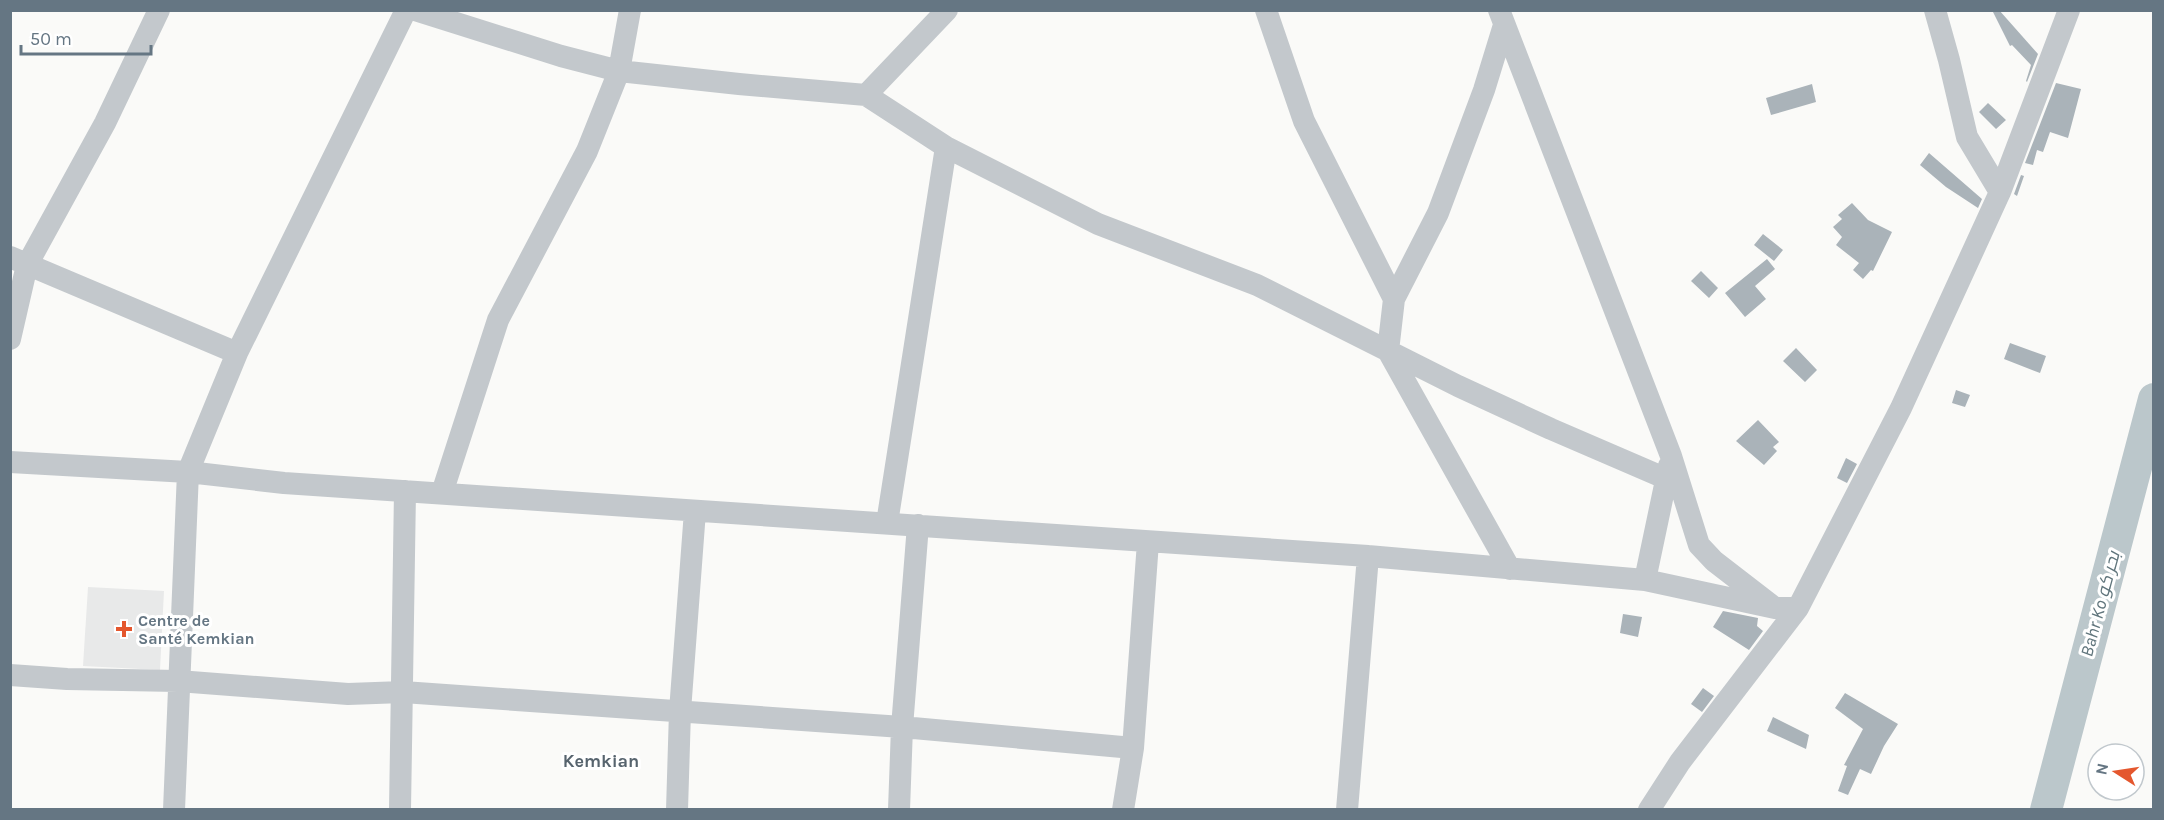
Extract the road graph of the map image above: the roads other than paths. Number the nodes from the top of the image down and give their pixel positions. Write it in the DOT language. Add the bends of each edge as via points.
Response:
graph roads {
  1 [pos="159,10"];
  2 [pos="406,10"];
  3 [pos="415,10"];
  4 [pos="630,10"];
  5 [pos="947,10"];
  6 [pos="1266,10"];
  7 [pos="1935,10"];
  8 [pos="2069,10"];
  9 [pos="1501,18"];
  10 [pos="619,71"];
  11 [pos="866,94"];
  12 [pos="946,147"];
  13 [pos="2000,192"];
  14 [pos="19,261"];
  15 [pos="1394,299"];
  16 [pos="10,339"];
  17 [pos="1388,351"];
  18 [pos="237,353"];
  19 [pos="1671,456"];
  20 [pos="10,462"];
  21 [pos="188,472"];
  22 [pos="1667,479"];
  23 [pos="405,491"];
  24 [pos="442,494"];
  25 [pos="695,511"];
  26 [pos="887,523"];
  27 [pos="918,525"];
  28 [pos="1148,542"];
  29 [pos="1368,556"];
  30 [pos="1510,569"];
  31 [pos="1646,580"];
  32 [pos="1775,608"];
  33 [pos="1798,608"];
  34 [pos="10,675"];
  35 [pos="178,681"];
  36 [pos="403,692"];
  37 [pos="680,711"];
  38 [pos="902,727"];
  39 [pos="1133,748"];
  40 [pos="174,810"];
  41 [pos="400,810"];
  42 [pos="677,810"];
  43 [pos="899,810"];
  44 [pos="1123,810"];
  45 [pos="1347,810"];
  46 [pos="1649,810"];
  1 -- 14 [label="street" via="105,123"];
  2 -- 18 [label="street"];
  3 -- 10 [label="street"];
  4 -- 10 [label="street"];
  5 -- 11 [label="street"];
  6 -- 15 [label="street" via="1304,121"];
  7 -- 13 [label="street" via="1966,137"];
  8 -- 13 [label="street"];
  9 -- 15 [label="street" via="1484,90 1438,213"];
  9 -- 19 [label="street"];
  10 -- 11 [label="street"];
  10 -- 24 [label="street" via="587,151 498,320"];
  11 -- 12 [label="street"];
  12 -- 17 [label="street" via="1098,224 1257,285"];
  12 -- 26 [label="street"];
  13 -- 33 [label="street" via="1901,408"];
  14 -- 16 [label="street"];
  14 -- 18 [label="street"];
  15 -- 17 [label="street"];
  17 -- 22 [label="street"];
  17 -- 30 [label="street"];
  18 -- 21 [label="street"];
  19 -- 22 [label="street"];
  19 -- 32 [label="street" via="1699,545"];
  20 -- 21 [label="street"];
  21 -- 23 [label="street"];
  21 -- 35 [label="street"];
  22 -- 31 [label="street"];
  23 -- 24 [label="street"];
  23 -- 36 [label="street"];
  24 -- 25 [label="street"];
  25 -- 26 [label="street"];
  25 -- 37 [label="street"];
  26 -- 27 [label="street"];
  27 -- 28 [label="street"];
  27 -- 38 [label="street"];
  28 -- 29 [label="street"];
  28 -- 39 [label="street"];
  29 -- 30 [label="street"];
  29 -- 45 [label="street"];
  30 -- 31 [label="street"];
  31 -- 32 [label="street"];
  32 -- 33 [label="street"];
  33 -- 46 [label="street" via="1680,762"];
  34 -- 35 [label="street"];
  35 -- 36 [label="street" via="348,694"];
  35 -- 40 [label="street"];
  36 -- 37 [label="street"];
  36 -- 41 [label="street"];
  37 -- 38 [label="street"];
  37 -- 42 [label="street"];
  38 -- 39 [label="street"];
  38 -- 43 [label="street"];
  39 -- 44 [label="street"];
}
